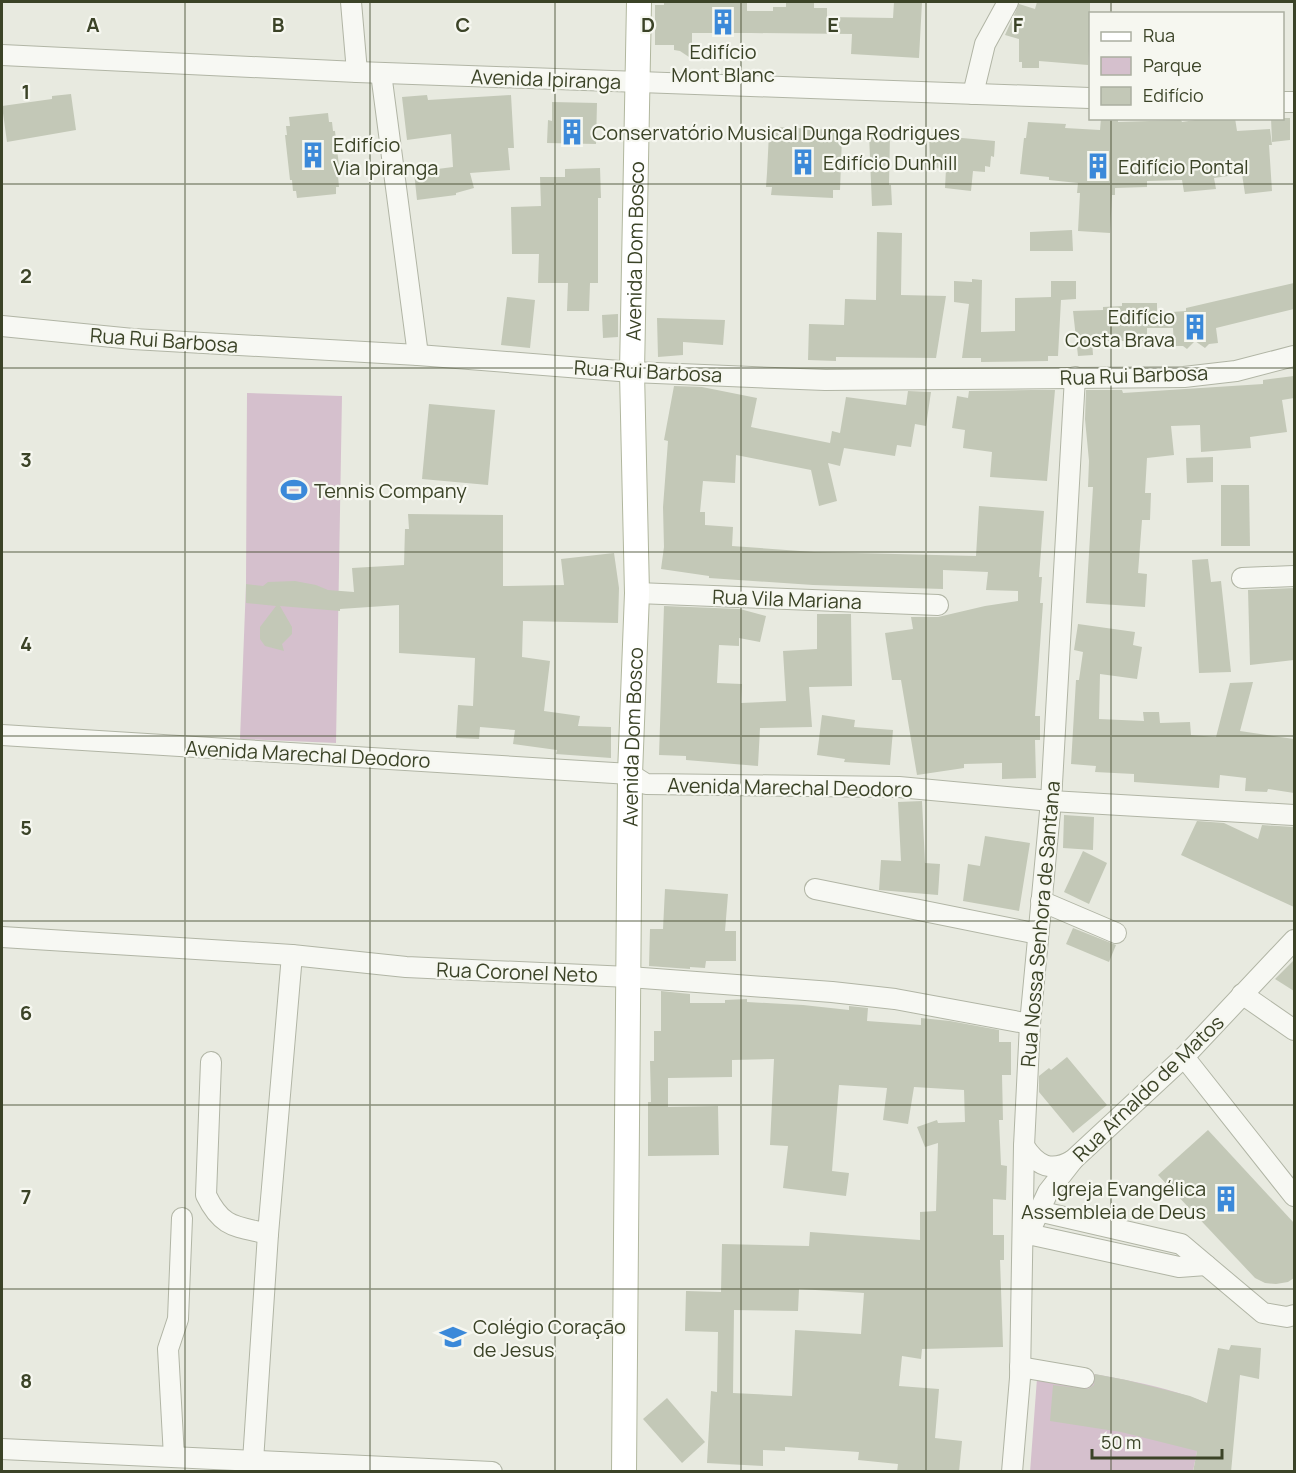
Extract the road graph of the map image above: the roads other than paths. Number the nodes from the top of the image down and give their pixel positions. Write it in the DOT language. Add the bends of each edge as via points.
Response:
graph roads {
  1 [pos="351,2"];
  2 [pos="639,2"];
  3 [pos="1008,2"];
  4 [pos="2,55"];
  5 [pos="357,72"];
  6 [pos="381,73"];
  7 [pos="638,83"];
  8 [pos="973,94"];
  9 [pos="1089,98"];
  10 [pos="2,326"];
  11 [pos="418,355"];
  12 [pos="1294,356"];
  13 [pos="632,372"];
  14 [pos="1075,377"];
  15 [pos="1294,576"];
  16 [pos="1242,578"];
  17 [pos="637,593"];
  18 [pos="938,605"];
  19 [pos="2,735"];
  20 [pos="630,774"];
  21 [pos="1051,801"];
  22 [pos="1294,815"];
  23 [pos="815,889"];
  24 [pos="1041,901"];
  25 [pos="1116,933"];
  26 [pos="1038,934"];
  27 [pos="2,937"];
  28 [pos="1294,940"];
  29 [pos="292,955"];
  30 [pos="629,977"];
  31 [pos="1242,994"];
  32 [pos="1030,1024"];
  33 [pos="1294,1030"];
  34 [pos="1184,1057"];
  35 [pos="210,1062"];
  36 [pos="1024,1146"];
  37 [pos="1072,1160"];
  38 [pos="1294,1196"];
  39 [pos="1038,1211"];
  40 [pos="182,1218"];
  41 [pos="268,1234"];
  42 [pos="1025,1243"];
  43 [pos="1206,1265"];
  44 [pos="1294,1314"];
  45 [pos="1020,1367"];
  46 [pos="1084,1378"];
  47 [pos="2,1449"];
  48 [pos="174,1457"];
  49 [pos="253,1461"];
  50 [pos="442,1470"];
  51 [pos="492,1472"];
  52 [pos="624,1472"];
  53 [pos="1012,1472"];
  1 -- 5 [label="street"];
  2 -- 7 [label="main road, Avenida Dom Bosco"];
  3 -- 8 [label="street" via="985,44"];
  4 -- 5 [label="street, Avenida Ipiranga"];
  5 -- 6 [label="street, Avenida Ipiranga"];
  6 -- 7 [label="street, Avenida Ipiranga"];
  6 -- 11 [label="street"];
  7 -- 8 [label="street, Avenida Ipiranga"];
  7 -- 13 [label="main road, Avenida Dom Bosco"];
  8 -- 9 [label="street, Avenida Ipiranga"];
  10 -- 11 [label="street, Rua Rui Barbosa" via="133,339"];
  11 -- 13 [label="street, Rua Rui Barbosa"];
  12 -- 14 [label="street, Rua Rui Barbosa" via="1236,371 1184,377"];
  13 -- 14 [label="street, Rua Rui Barbosa" via="825,380"];
  13 -- 17 [label="main road, Avenida Dom Bosco"];
  14 -- 21 [label="street, Rua Nossa Senhora de Santana"];
  15 -- 16 [label="street"];
  17 -- 18 [label="street, Rua Vila Mariana"];
  17 -- 20 [label="main road, Avenida Dom Bosco"];
  19 -- 20 [label="street, Avenida Marechal Deodoro"];
  20 -- 21 [label="street, Avenida Marechal Deodoro" via="646,784 900,787"];
  20 -- 30 [label="main road, Avenida Dom Bosco"];
  21 -- 22 [label="street, Avenida Marechal Deodoro"];
  21 -- 24 [label="street, Rua Nossa Senhora de Santana"];
  23 -- 26 [label="street"];
  24 -- 25 [label="street"];
  24 -- 26 [label="street, Rua Nossa Senhora de Santana"];
  26 -- 32 [label="street, Rua Nossa Senhora de Santana"];
  27 -- 29 [label="street, Rua Coronel Neto"];
  28 -- 31 [label="street, Rua Arnaldo de Matos"];
  29 -- 30 [label="street, Rua Coronel Neto" via="406,967"];
  29 -- 41 [label="street"];
  30 -- 32 [label="street, Rua Coronel Neto" via="895,999"];
  30 -- 52 [label="main road, Avenida Dom Bosco"];
  31 -- 33 [label="street"];
  31 -- 34 [label="street, Rua Arnaldo de Matos"];
  32 -- 36 [label="street, Rua Nossa Senhora de Santana"];
  34 -- 37 [label="street, Rua Arnaldo de Matos"];
  34 -- 38 [label="street"];
  35 -- 41 [label="street" via="206,1196 225,1222"];
  36 -- 37 [label="street" via="1044,1166 1060,1167"];
  36 -- 42 [label="street, Rua Nossa Senhora de Santana"];
  37 -- 39 [label="street, Rua Arnaldo de Matos"];
  39 -- 42 [label="street, Rua Arnaldo de Matos"];
  39 -- 43 [label="street" via="1181,1244"];
  40 -- 48 [label="street" via="178,1319 168,1349"];
  41 -- 49 [label="street"];
  42 -- 43 [label="street" via="1179,1267"];
  42 -- 45 [label="street, Rua Nossa Senhora de Santana"];
  43 -- 44 [label="street" via="1263,1313 1287,1317"];
  45 -- 46 [label="street"];
  45 -- 53 [label="street, Rua Nossa Senhora de Santana"];
  47 -- 48 [label="street"];
  48 -- 49 [label="street"];
  49 -- 50 [label="street"];
  50 -- 51 [label="street"];
}
